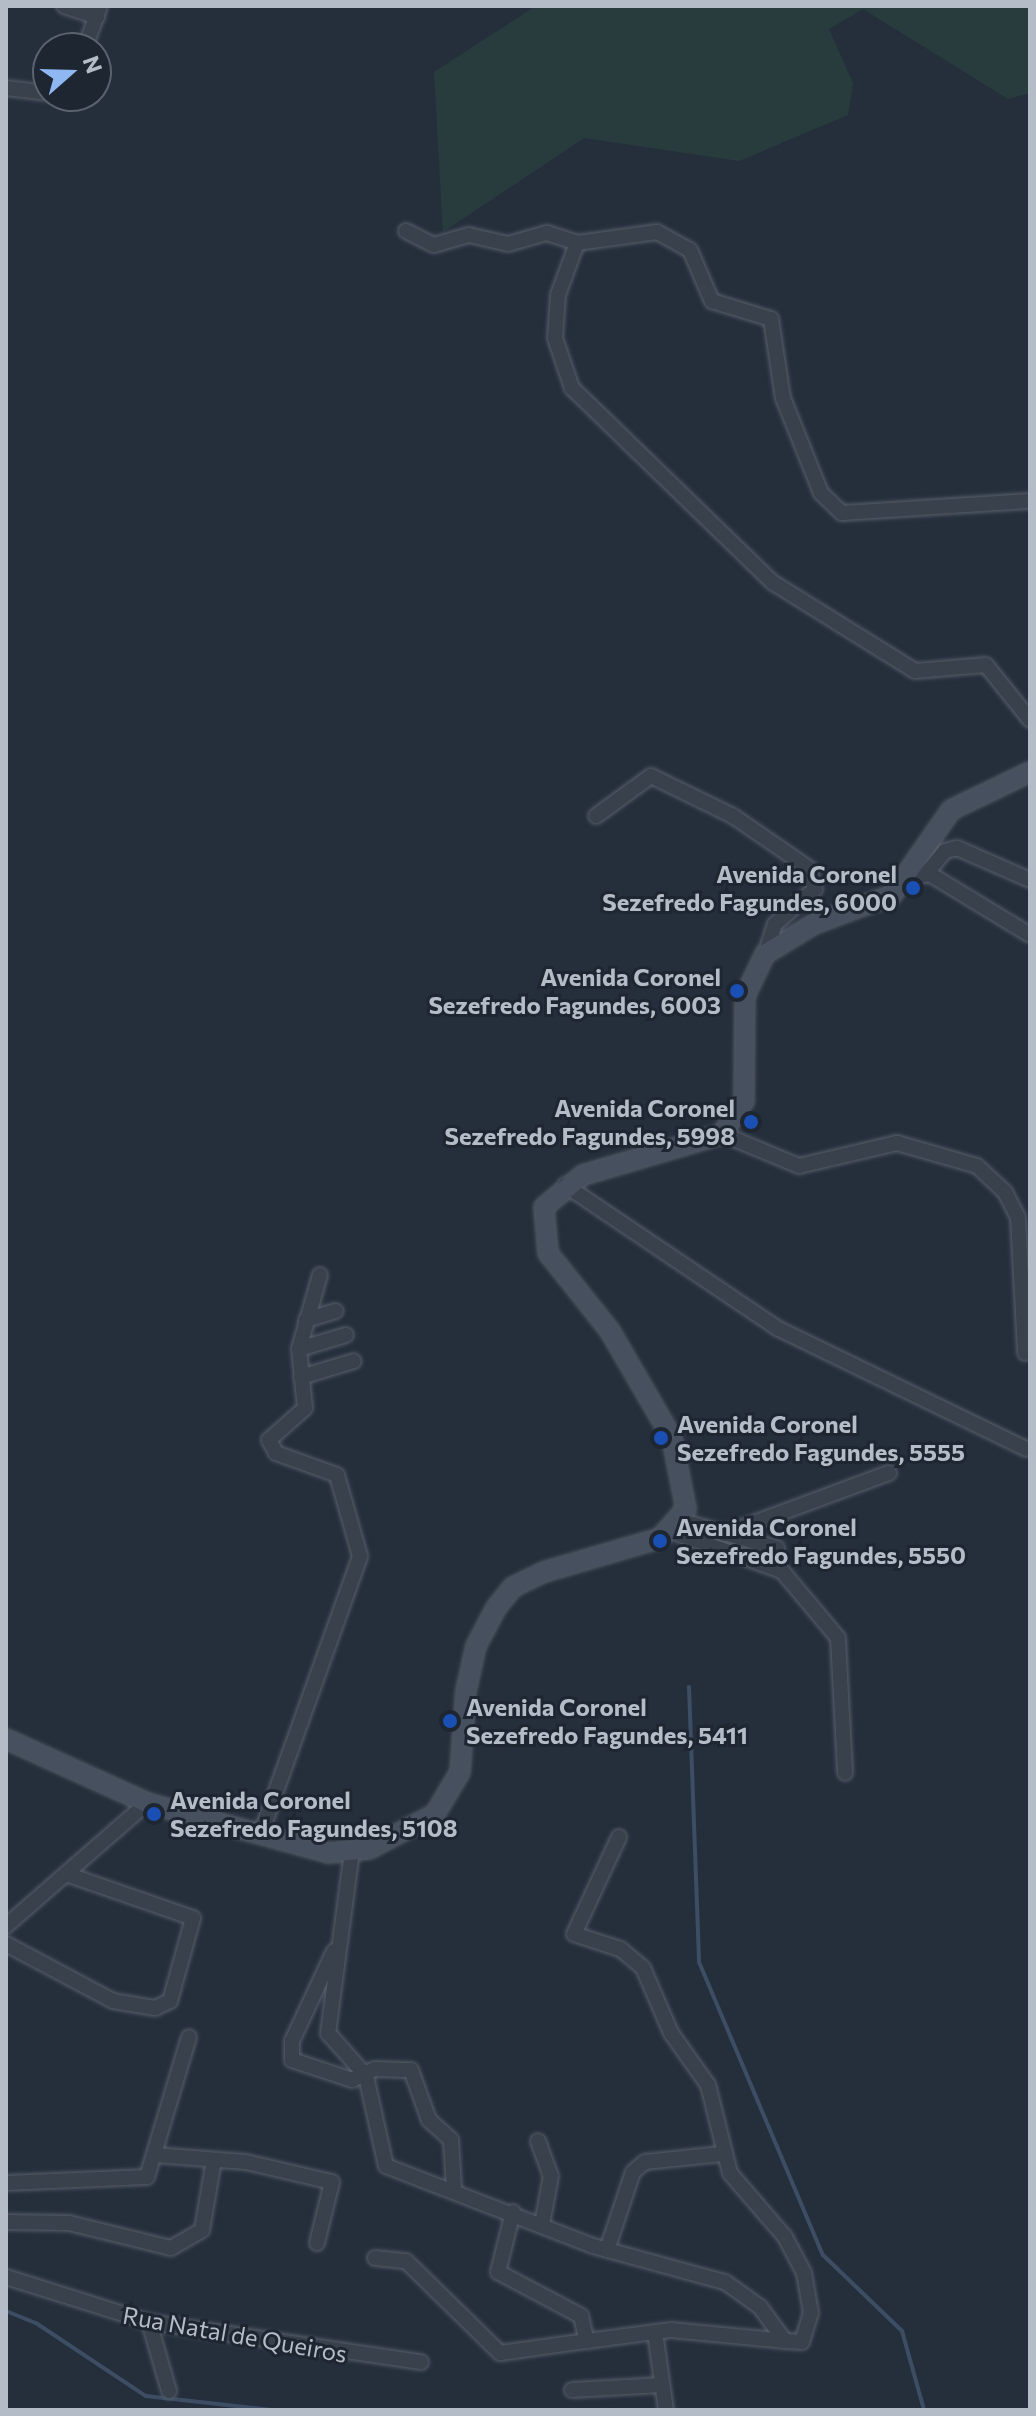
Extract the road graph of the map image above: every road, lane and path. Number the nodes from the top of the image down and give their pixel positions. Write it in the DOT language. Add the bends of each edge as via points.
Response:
graph roads {
  1 [pos="64,6"];
  2 [pos="99,11"];
  3 [pos="91,32"];
  4 [pos="6,88"];
  5 [pos="32,91"];
  6 [pos="406,231"];
  7 [pos="577,243"];
  8 [pos="1030,501"];
  9 [pos="1030,720"];
  10 [pos="1030,772"];
  11 [pos="596,816"];
  12 [pos="919,875"];
  13 [pos="1030,880"];
  14 [pos="1030,935"];
  15 [pos="765,954"];
  16 [pos="722,1134"];
  17 [pos="565,1185"];
  18 [pos="320,1275"];
  19 [pos="1026,1294"];
  20 [pos="336,1311"];
  21 [pos="306,1320"];
  22 [pos="346,1335"];
  23 [pos="299,1349"];
  24 [pos="1025,1353"];
  25 [pos="354,1361"];
  26 [pos="301,1377"];
  27 [pos="1026,1449"];
  28 [pos="889,1473"];
  29 [pos="676,1526"];
  30 [pos="724,1534"];
  31 [pos="777,1548"];
  32 [pos="6,1739"];
  33 [pos="845,1773"];
  34 [pos="147,1803"];
  35 [pos="260,1836"];
  36 [pos="619,1837"];
  37 [pos="352,1851"];
  38 [pos="66,1874"];
  39 [pos="6,1926"];
  40 [pos="341,1936"];
  41 [pos="6,1944"];
  42 [pos="189,2037"];
  43 [pos="366,2076"];
  44 [pos="538,2141"];
  45 [pos="722,2154"];
  46 [pos="155,2155"];
  47 [pos="214,2160"];
  48 [pos="6,2183"];
  49 [pos="454,2188"];
  50 [pos="513,2212"];
  51 [pos="6,2222"];
  52 [pos="542,2224"];
  53 [pos="317,2243"];
  54 [pos="607,2250"];
  55 [pos="375,2258"];
  56 [pos="6,2277"];
  57 [pos="149,2322"];
  58 [pos="655,2332"];
  59 [pos="587,2341"];
  60 [pos="785,2341"];
  61 [pos="421,2362"];
  62 [pos="662,2385"];
  63 [pos="572,2390"];
  64 [pos="169,2391"];
  65 [pos="666,2410"];
  1 -- 2 [label="street"];
  2 -- 3 [label="street"];
  4 -- 5 [label="street"];
  6 -- 7 [label="street" via="434,245 469,235 508,244 547,233"];
  7 -- 8 [label="street" via="657,232 690,250 712,301 771,319 783,398 821,493 842,513"];
  7 -- 9 [label="street" via="558,295 555,338 572,388 772,582 915,671 986,665"];
  10 -- 12 [label="main road" via="951,810"];
  11 -- 15 [label="street" via="651,776 733,816 810,869 815,889 775,924"];
  12 -- 13 [label="street" via="945,851 957,848"];
  12 -- 14 [label="street"];
  12 -- 15 [label="main road" via="892,895 814,924"];
  15 -- 16 [label="main road" via="745,996 744,1101"];
  16 -- 17 [label="main road"];
  16 -- 19 [label="street" via="752,1152 816,1167 897,1143 955,1154 1014,1206"];
  17 -- 27 [label="street" via="777,1328"];
  17 -- 29 [label="main road" via="544,1207 548,1253 610,1331 672,1438 688,1491"];
  18 -- 21 [label="street"];
  19 -- 24 [label="street"];
  20 -- 21 [label="street"];
  21 -- 23 [label="street"];
  22 -- 23 [label="street"];
  23 -- 26 [label="street"];
  25 -- 26 [label="street"];
  26 -- 35 [label="street" via="305,1408 270,1432 271,1447 337,1475 360,1556"];
  28 -- 30 [label="street"];
  29 -- 30 [label="street"];
  29 -- 33 [label="street" via="782,1571 838,1638"];
  29 -- 37 [label="main road" via="513,1587 476,1646 454,1794 404,1837"];
  30 -- 31 [label="street"];
  32 -- 34 [label="main road"];
  34 -- 35 [label="main road"];
  34 -- 38 [label="street"];
  35 -- 37 [label="main road" via="328,1853"];
  36 -- 45 [label="street" via="574,1934 620,1949 643,1968 671,2033 708,2085"];
  37 -- 40 [label="street"];
  38 -- 39 [label="street"];
  38 -- 41 [label="street" via="195,1921 179,1983 161,2008 102,1997"];
  40 -- 43 [label="street" via="328,2033"];
  40 -- 43 [label="street" via="292,2041 292,2060 336,2077"];
  42 -- 46 [label="street"];
  43 -- 49 [label="street" via="386,2166"];
  43 -- 49 [label="street" via="375,2069 419,2077 429,2120 451,2140"];
  44 -- 52 [label="street" via="551,2176"];
  45 -- 54 [label="street" via="645,2162 633,2172"];
  45 -- 60 [label="street" via="804,2273 808,2334 802,2342"];
  46 -- 47 [label="street"];
  46 -- 48 [label="street" via="142,2180"];
  47 -- 51 [label="street" via="202,2230 179,2245 58,2222"];
  47 -- 53 [label="street" via="332,2182"];
  49 -- 50 [label="street"];
  50 -- 52 [label="street"];
  50 -- 59 [label="street" via="498,2272 581,2316"];
  52 -- 54 [label="street"];
  54 -- 60 [label="street" via="725,2282 760,2307"];
  55 -- 59 [label="street" via="406,2261 500,2353"];
  56 -- 57 [label="street, Rua Natal de Queiros"];
  57 -- 61 [label="street, Rua Natal de Queiros"];
  57 -- 64 [label="street"];
  58 -- 59 [label="street"];
  58 -- 60 [label="street"];
  58 -- 62 [label="street"];
  62 -- 63 [label="street"];
  62 -- 65 [label="street"];
}
